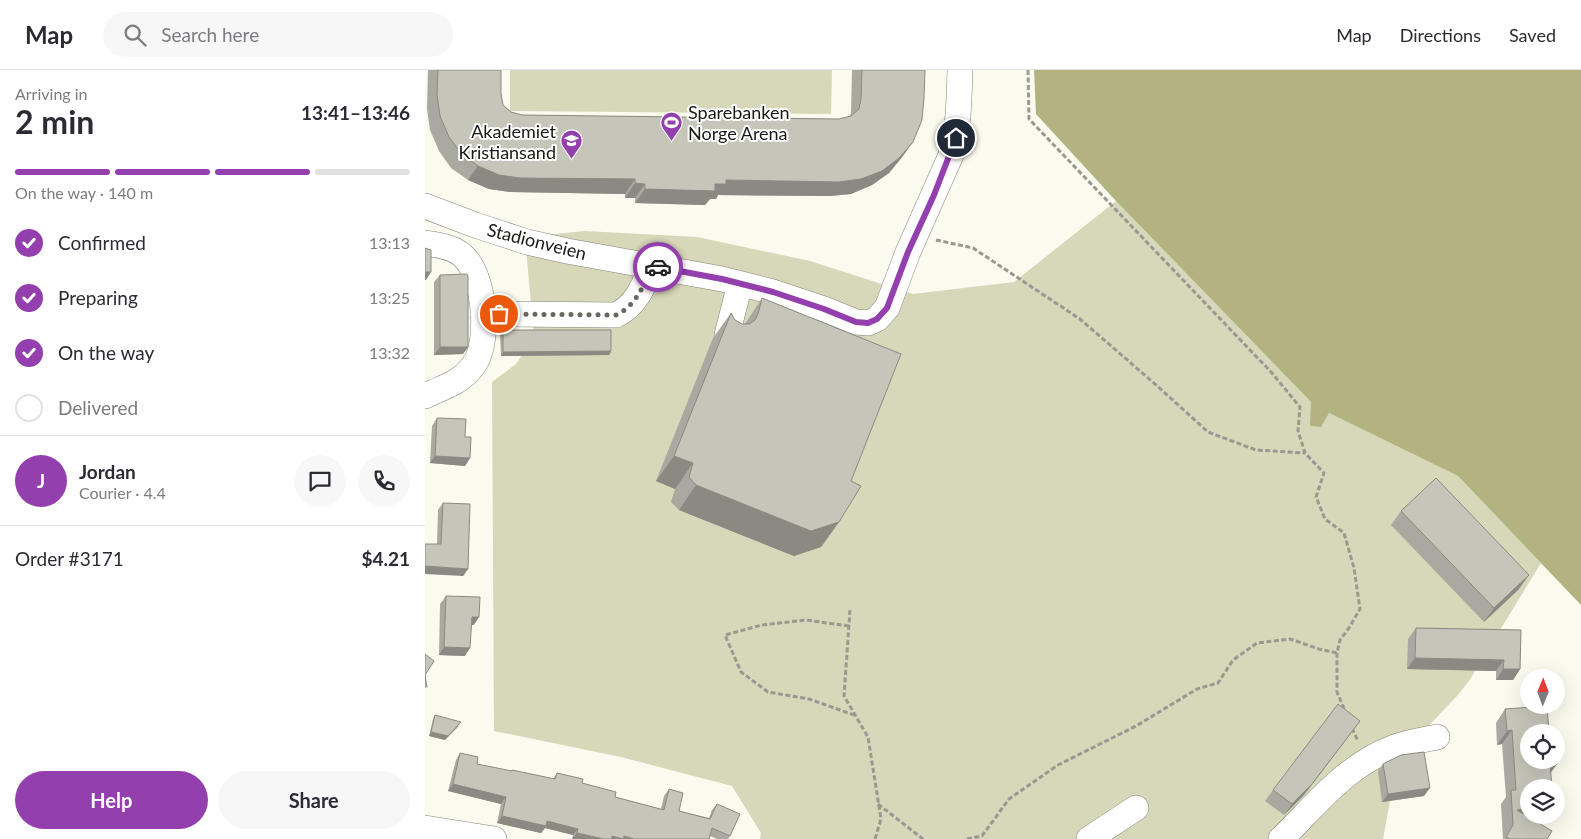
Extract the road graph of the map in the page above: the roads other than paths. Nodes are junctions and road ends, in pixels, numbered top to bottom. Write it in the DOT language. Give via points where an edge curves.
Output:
graph roads {
  1 [pos="960,70"];
  2 [pos="425,206"];
  3 [pos="425,243"];
  4 [pos="652,266"];
  5 [pos="740,284"];
  6 [pos="483,315"];
  7 [pos="727,335"];
  8 [pos="425,396"];
  9 [pos="1437,738"];
  10 [pos="1136,808"];
  11 [pos="425,828"];
  12 [pos="494,839"];
  13 [pos="1089,839"];
  14 [pos="1281,839"];
  1 -- 5 [label="street, Stadionveien" via="956,138 887,308 877,319 868,323 856,322"];
  2 -- 4 [label="street, Stadionveien" via="527,242"];
  3 -- 6 [label="street" via="465,257 477,278"];
  4 -- 5 [label="street, Stadionveien"];
  4 -- 6 [label="street" via="638,296 616,315"];
  5 -- 7 [label="street"];
  6 -- 8 [label="street" via="481,346 475,364 461,379"];
  9 -- 14 [label="street" via="1396,746 1353,768"];
  10 -- 13 [label="street"];
  11 -- 12 [label="street"];
}
